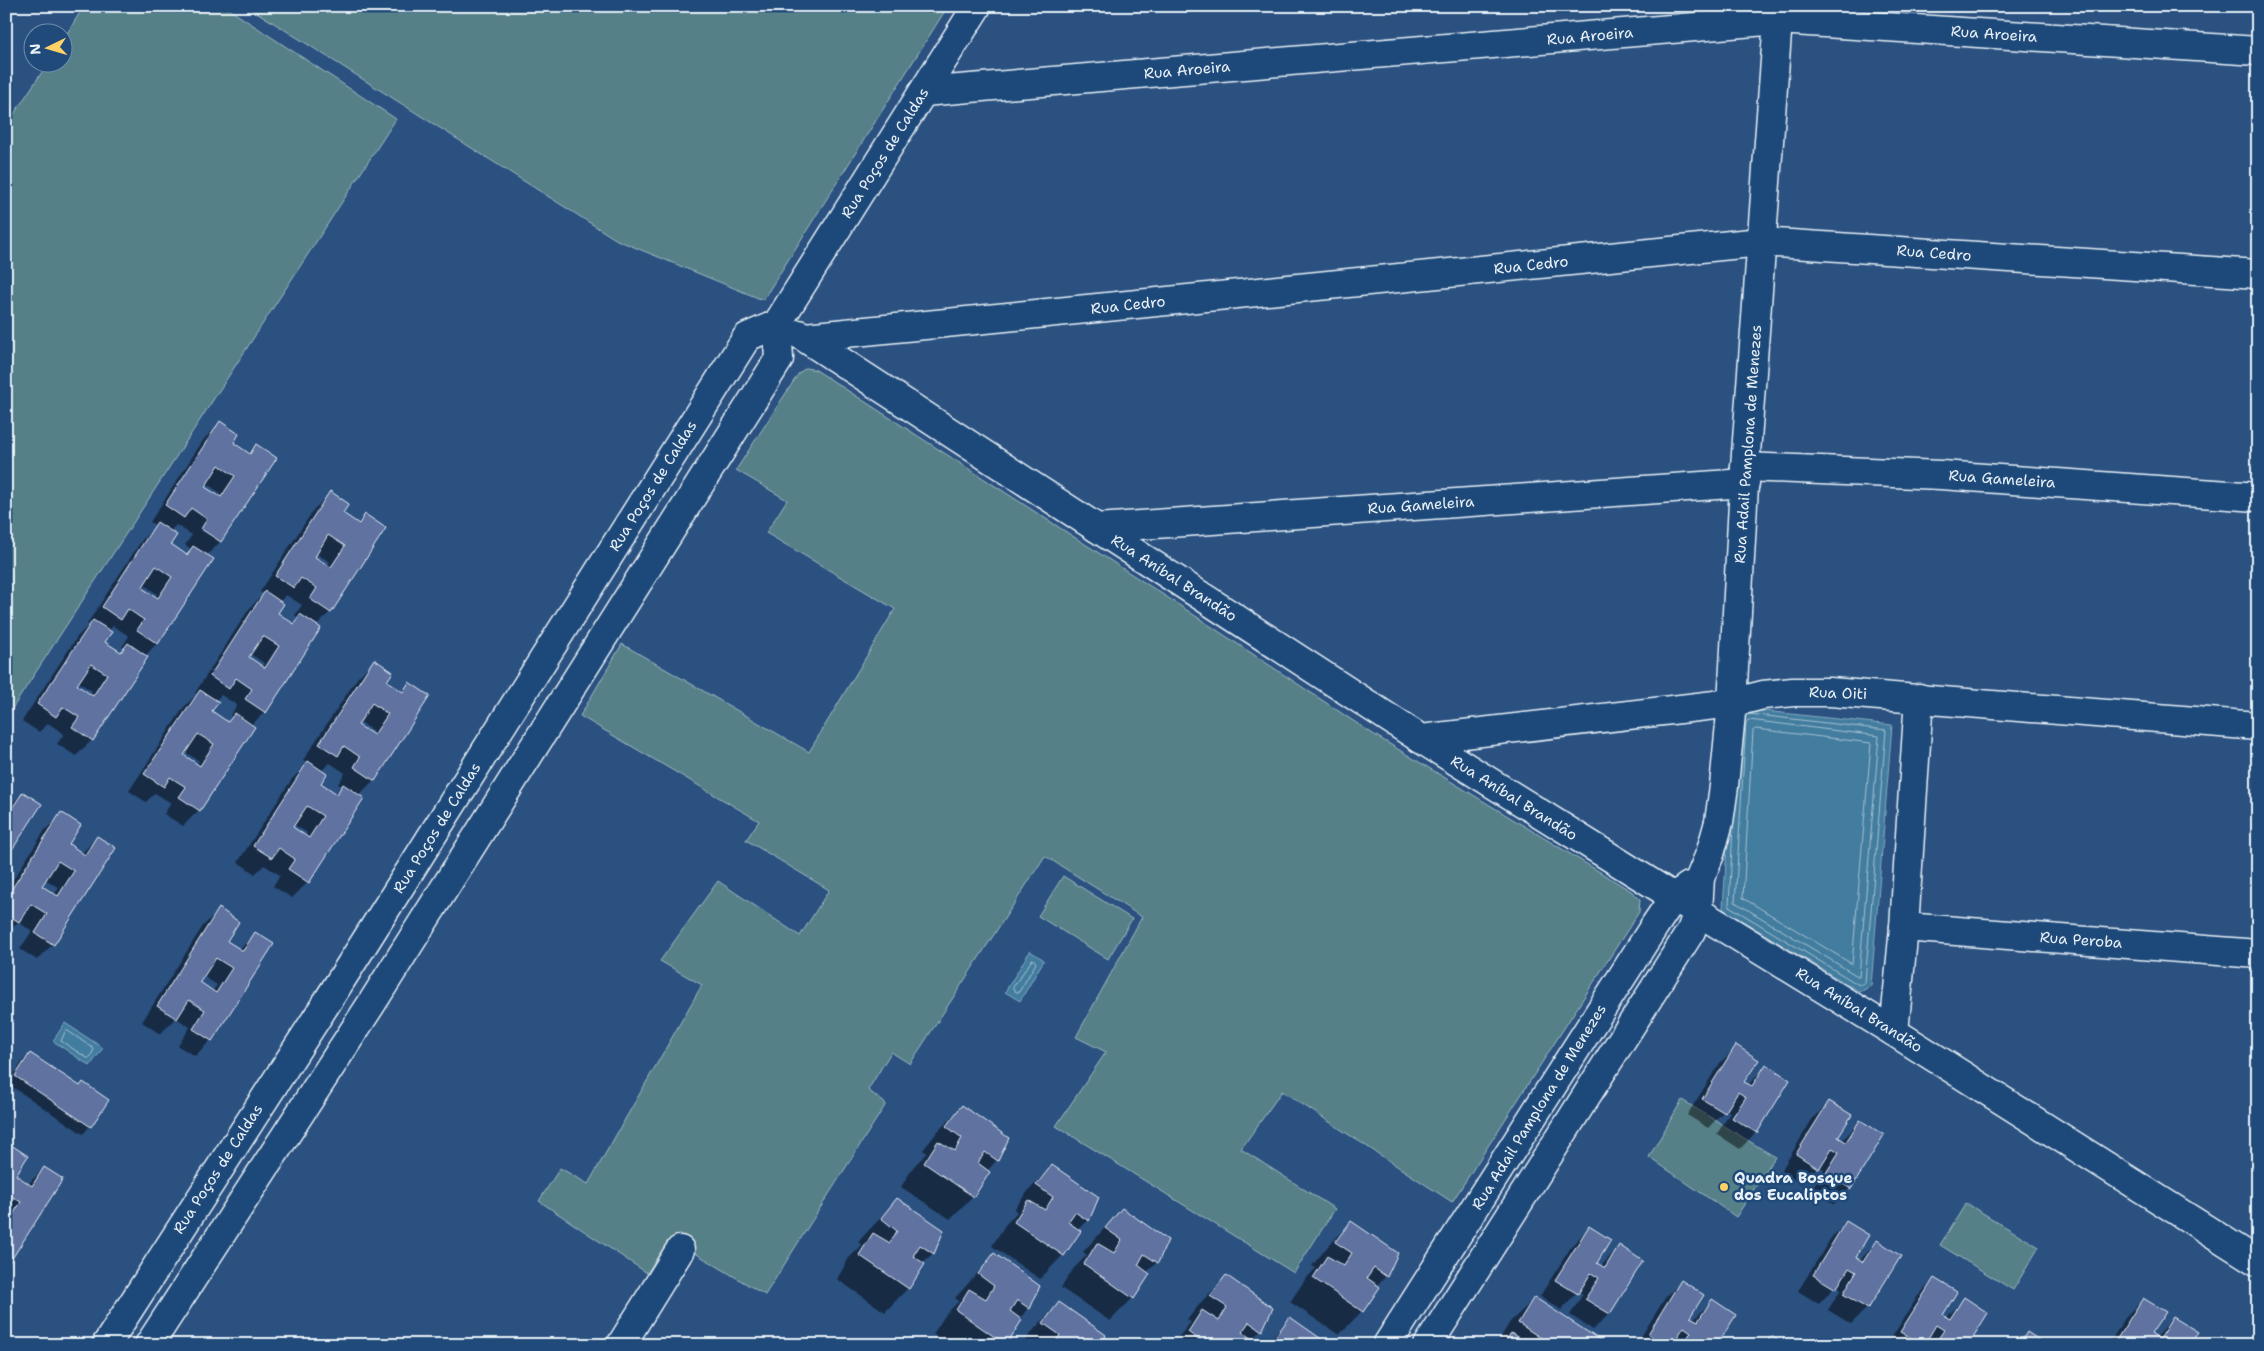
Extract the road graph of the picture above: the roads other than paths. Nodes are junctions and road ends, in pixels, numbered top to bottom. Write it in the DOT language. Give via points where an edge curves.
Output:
graph roads {
  1 [pos="977,6"];
  2 [pos="1778,13"];
  3 [pos="2258,51"];
  4 [pos="923,92"];
  5 [pos="1761,242"];
  6 [pos="2258,274"];
  7 [pos="777,324"];
  8 [pos="806,338"];
  9 [pos="1745,475"];
  10 [pos="2258,497"];
  11 [pos="1097,528"];
  12 [pos="1919,698"];
  13 [pos="1732,703"];
  14 [pos="2258,726"];
  15 [pos="1421,740"];
  16 [pos="1700,878"];
  17 [pos="1674,897"];
  18 [pos="1698,911"];
  19 [pos="1904,927"];
  20 [pos="2258,954"];
  21 [pos="1894,1032"];
  22 [pos="1530,1120"];
  23 [pos="1533,1180"];
  24 [pos="1482,1198"];
  25 [pos="680,1250"];
  26 [pos="1484,1256"];
  27 [pos="2258,1262"];
  28 [pos="106,1345"];
  29 [pos="149,1345"];
  30 [pos="621,1345"];
  31 [pos="1387,1345"];
  32 [pos="1428,1345"];
  1 -- 4 [label="street, Rua Poços de Caldas"];
  2 -- 3 [label="street, Rua Aroeira"];
  2 -- 4 [label="street, Rua Aroeira"];
  2 -- 5 [label="street, Rua Adail Pamplona de Menezes"];
  4 -- 7 [label="street, Rua Poços de Caldas"];
  5 -- 6 [label="street, Rua Cedro"];
  5 -- 8 [label="street, Rua Cedro"];
  5 -- 9 [label="street, Rua Adail Pamplona de Menezes"];
  7 -- 8 [label="street, Rua Aníbal Brandão"];
  7 -- 28 [label="street, Rua Poços de Caldas" via="747,337"];
  7 -- 29 [label="street" via="779,360 370,1006"];
  8 -- 11 [label="street, Rua Aníbal Brandão"];
  9 -- 10 [label="street, Rua Gameleira" via="1941,475"];
  9 -- 11 [label="street, Rua Gameleira"];
  9 -- 13 [label="street, Rua Adail Pamplona de Menezes"];
  11 -- 15 [label="street, Rua Aníbal Brandão"];
  12 -- 13 [label="street, Rua Oiti" via="1793,692"];
  12 -- 14 [label="street, Rua Oiti"];
  12 -- 19 [label="street"];
  13 -- 15 [label="street, Rua Oiti"];
  13 -- 16 [label="street, Rua Adail Pamplona de Menezes" via="1719,822"];
  15 -- 17 [label="street, Rua Aníbal Brandão"];
  16 -- 17 [label="street, Rua Adail Pamplona de Menezes"];
  16 -- 18 [label="street, Rua Adail Pamplona de Menezes"];
  17 -- 18 [label="street, Rua Aníbal Brandão"];
  17 -- 22 [label="street, Rua Adail Pamplona de Menezes"];
  18 -- 21 [label="street, Rua Aníbal Brandão"];
  18 -- 23 [label="street, Rua Adail Pamplona de Menezes" via="1691,931"];
  19 -- 20 [label="street, Rua Peroba"];
  19 -- 21 [label="street"];
  21 -- 27 [label="street, Rua Aníbal Brandão"];
  22 -- 23 [label="street" via="1530,1132 1516,1163 1519,1171"];
  22 -- 24 [label="street, Rua Adail Pamplona de Menezes"];
  23 -- 26 [label="street, Rua Adail Pamplona de Menezes"];
  24 -- 26 [label="street" via="1496,1210 1498,1218 1483,1241"];
  24 -- 31 [label="street, Rua Adail Pamplona de Menezes"];
  25 -- 30 [label="street"];
  26 -- 32 [label="street, Rua Adail Pamplona de Menezes"];
}
